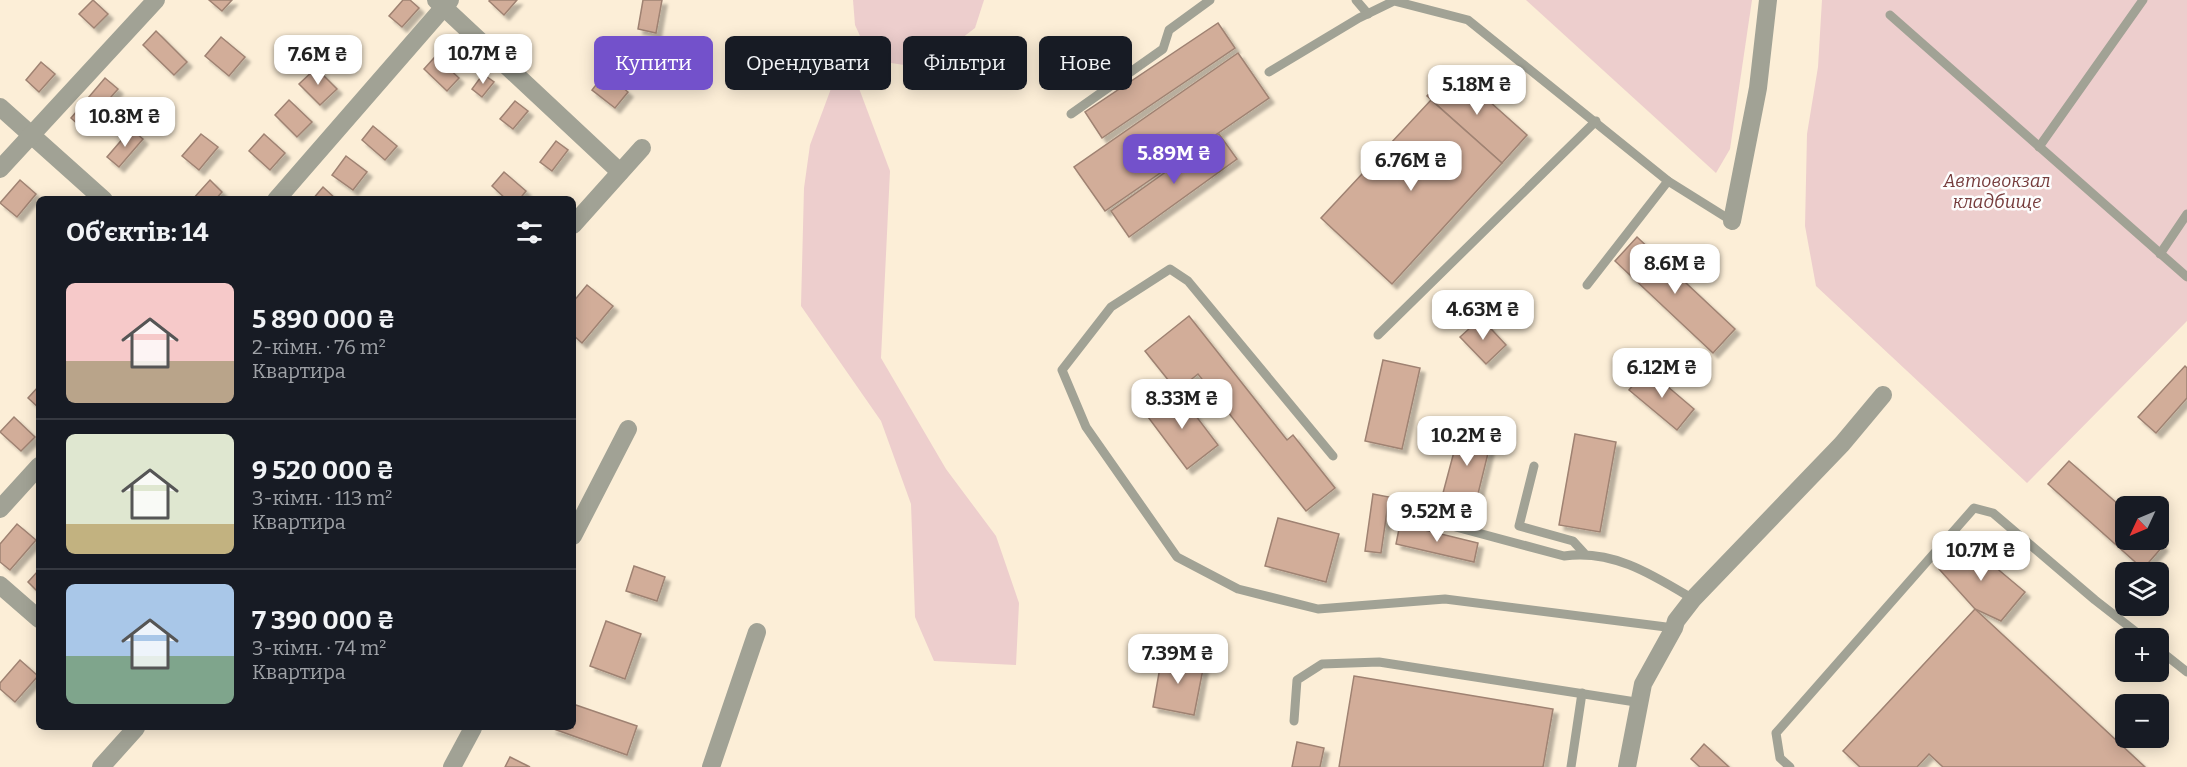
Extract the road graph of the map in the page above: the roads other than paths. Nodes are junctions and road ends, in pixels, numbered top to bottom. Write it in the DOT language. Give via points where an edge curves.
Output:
graph roads {
  1 [pos="156,0"];
  2 [pos="1210,0"];
  3 [pos="1356,0"];
  4 [pos="1768,0"];
  5 [pos="2143,0"];
  6 [pos="444,2"];
  7 [pos="1368,14"];
  8 [pos="1890,15"];
  9 [pos="1269,72"];
  10 [pos="0,107"];
  11 [pos="1071,114"];
  12 [pos="1596,121"];
  13 [pos="31,134"];
  14 [pos="2039,147"];
  15 [pos="642,148"];
  16 [pos="0,169"];
  17 [pos="620,172"];
  18 [pos="1668,181"];
  19 [pos="100,196"];
  20 [pos="279,196"];
  21 [pos="2187,214"];
  22 [pos="1732,220"];
  23 [pos="576,222"];
  24 [pos="2160,254"];
  25 [pos="2187,277"];
  26 [pos="1587,285"];
  27 [pos="1378,335"];
  28 [pos="1883,395"];
  29 [pos="628,429"];
  30 [pos="1333,456"];
  31 [pos="1534,466"];
  32 [pos="36,469"];
  33 [pos="0,509"];
  34 [pos="1441,523"];
  35 [pos="576,530"];
  36 [pos="1584,553"];
  37 [pos="0,585"];
  38 [pos="1693,599"];
  39 [pos="36,616"];
  40 [pos="1674,628"];
  41 [pos="2131,628"];
  42 [pos="757,632"];
  43 [pos="2169,658"];
  44 [pos="2187,672"];
  45 [pos="1582,693"];
  46 [pos="1641,702"];
  47 [pos="1294,721"];
  48 [pos="134,730"];
  49 [pos="472,730"];
  50 [pos="101,767"];
  51 [pos="452,767"];
  52 [pos="711,767"];
  53 [pos="1571,767"];
  54 [pos="1627,767"];
  55 [pos="1790,767"];
  1 -- 13 [label="street"];
  2 -- 11 [label="lane" via="1169,30 1163,50"];
  3 -- 7 [label="lane"];
  4 -- 22 [label="street" via="1758,88"];
  5 -- 14 [label="lane"];
  6 -- 17 [label="street"];
  6 -- 20 [label="street"];
  7 -- 9 [label="lane"];
  7 -- 12 [label="lane" via="1394,1 1468,20"];
  8 -- 14 [label="lane"];
  10 -- 13 [label="street"];
  12 -- 18 [label="lane"];
  12 -- 27 [label="lane"];
  13 -- 16 [label="street"];
  13 -- 19 [label="street"];
  14 -- 24 [label="lane"];
  15 -- 17 [label="street"];
  17 -- 23 [label="street"];
  18 -- 22 [label="lane"];
  18 -- 26 [label="lane"];
  21 -- 24 [label="lane"];
  24 -- 25 [label="lane"];
  28 -- 38 [label="street" via="1842,444"];
  29 -- 35 [label="street"];
  30 -- 40 [label="lane" via="1188,280 1170,269 1111,307 1062,370 1086,427 1177,557 1238,589 1318,609 1445,599"];
  31 -- 36 [label="lane" via="1520,526 1573,541"];
  32 -- 33 [label="street"];
  34 -- 36 [label="lane" via="1564,556"];
  36 -- 38 [label="lane" via="1639,567"];
  37 -- 39 [label="street"];
  38 -- 40 [label="street"];
  40 -- 46 [label="street" via="1643,684"];
  41 -- 55 [label="lane" via="1993,513 1974,508 1776,733 1780,758"];
  42 -- 52 [label="street"];
  43 -- 44 [label="lane"];
  45 -- 46 [label="lane"];
  45 -- 47 [label="lane" via="1379,662 1322,664 1297,680"];
  45 -- 53 [label="lane"];
  46 -- 54 [label="street"];
  48 -- 50 [label="street"];
  49 -- 51 [label="street"];
}
